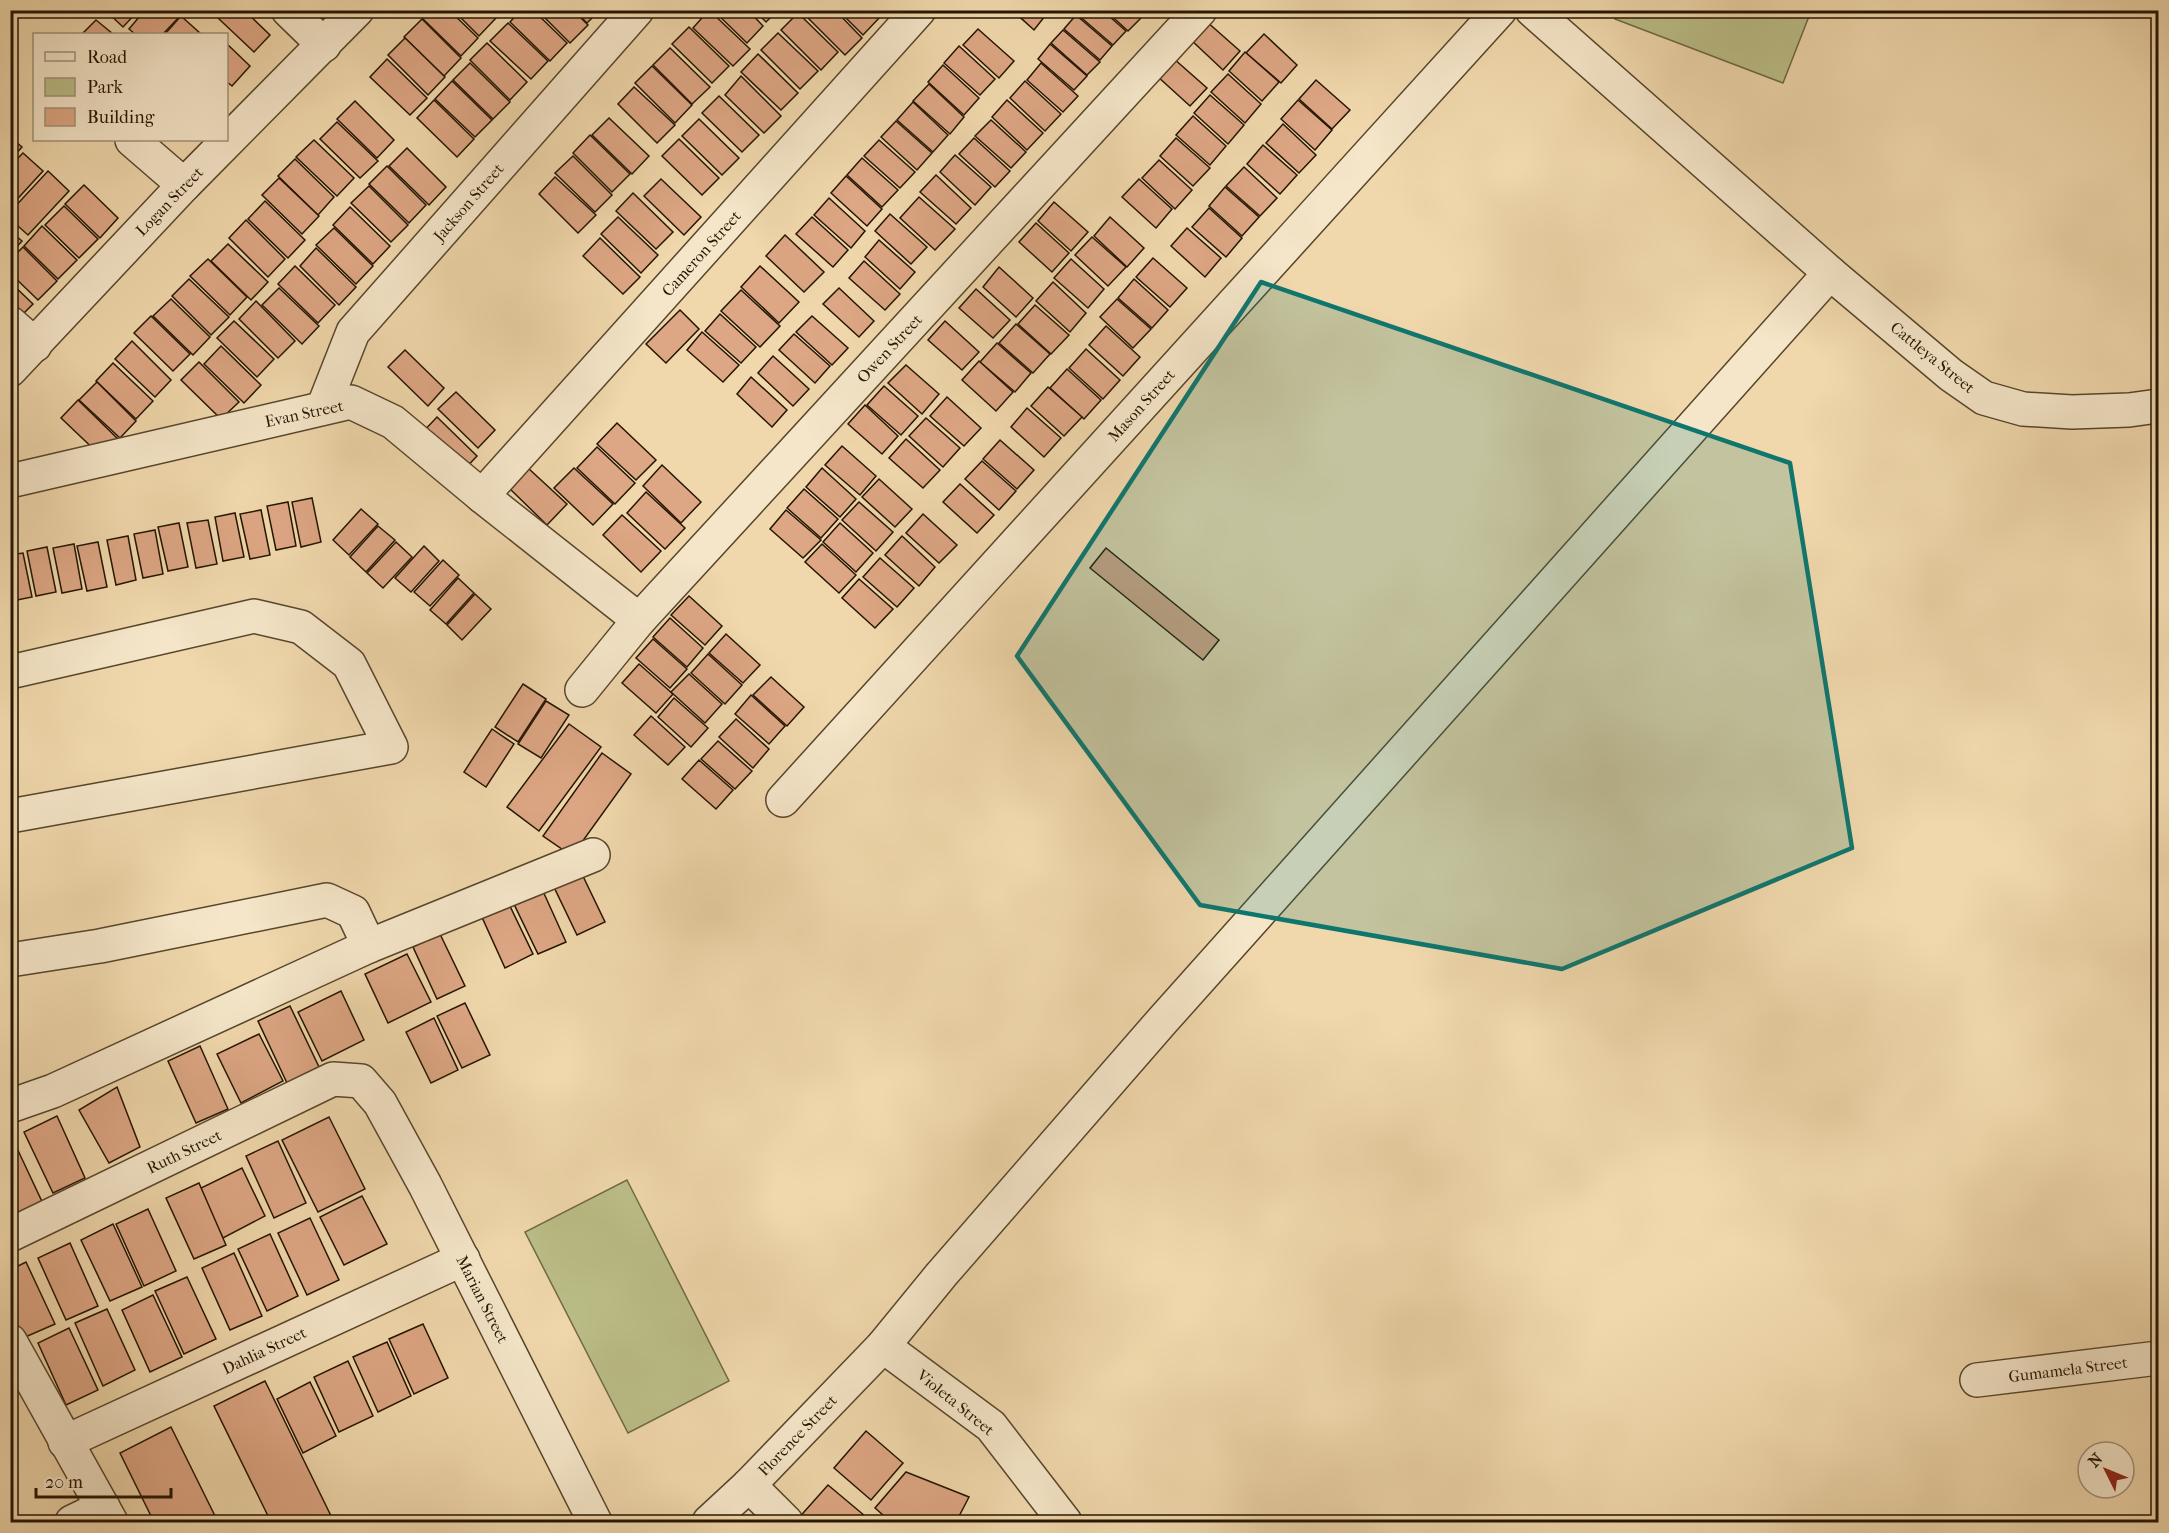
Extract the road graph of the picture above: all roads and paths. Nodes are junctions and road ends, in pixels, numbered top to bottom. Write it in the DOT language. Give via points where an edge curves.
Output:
graph roads {
  1 [pos="288,10"];
  2 [pos="357,10"];
  3 [pos="637,10"];
  4 [pos="919,10"];
  5 [pos="1200,10"];
  6 [pos="1500,10"];
  7 [pos="1532,10"];
  8 [pos="324,45"];
  9 [pos="133,141"];
  10 [pos="184,185"];
  11 [pos="1830,273"];
  12 [pos="10,323"];
  13 [pos="35,345"];
  14 [pos="10,370"];
  15 [pos="2158,406"];
  16 [pos="323,408"];
  17 [pos="10,481"];
  18 [pos="482,496"];
  19 [pos="639,620"];
  20 [pos="10,672"];
  21 [pos="582,690"];
  22 [pos="783,800"];
  23 [pos="10,816"];
  24 [pos="593,855"];
  25 [pos="369,946"];
  26 [pos="10,960"];
  27 [pos="361,1081"];
  28 [pos="10,1106"];
  29 [pos="10,1234"];
  30 [pos="463,1259"];
  31 [pos="10,1341"];
  32 [pos="883,1346"];
  33 [pos="2158,1358"];
  34 [pos="1977,1380"];
  35 [pos="65,1442"];
  36 [pos="749,1485"];
  37 [pos="107,1515"];
  38 [pos="72,1522"];
  39 [pos="595,1522"];
  40 [pos="709,1522"];
  41 [pos="786,1522"];
  42 [pos="1065,1522"];
  1 -- 8 [label="street"];
  2 -- 8 [label="street, Logan Street"];
  3 -- 16 [label="street, Jackson Street" via="353,332"];
  4 -- 18 [label="street, Cameron Street"];
  5 -- 19 [label="street, Owen Street"];
  6 -- 22 [label="street, Mason Street"];
  7 -- 11 [label="street, Cattleya Street"];
  8 -- 10 [label="street, Logan Street"];
  9 -- 10 [label="street"];
  10 -- 13 [label="street, Logan Street"];
  11 -- 15 [label="street, Cattleya Street" via="1984,398 2023,409 2062,411"];
  11 -- 32 [label="street, Florence Street" via="1163,1020"];
  12 -- 13 [label="street"];
  13 -- 14 [label="street, Logan Street"];
  16 -- 17 [label="street, Evan Street"];
  16 -- 18 [label="street, Evan Street" via="351,402 393,422"];
  18 -- 19 [label="street, Evan Street"];
  19 -- 21 [label="street, Owen Street"];
  20 -- 23 [label="street" via="254,616 301,627 349,664 391,747"];
  24 -- 25 [label="street"];
  25 -- 26 [label="street" via="353,912 327,900"];
  25 -- 28 [label="street" via="53,1091"];
  27 -- 29 [label="street, Ruth Street" via="333,1079"];
  27 -- 30 [label="street, Marian Street" via="380,1103"];
  30 -- 35 [label="street, Dahlia Street"];
  30 -- 39 [label="street, Marian Street"];
  31 -- 35 [label="street"];
  32 -- 36 [label="street, Florence Street"];
  32 -- 42 [label="street, Violeta Street" via="991,1426"];
  33 -- 34 [label="street, Gumamela Street"];
  35 -- 37 [label="street"];
  36 -- 40 [label="street, Florence Street"];
  36 -- 41 [label="street"];
  37 -- 38 [label="street"];
}
